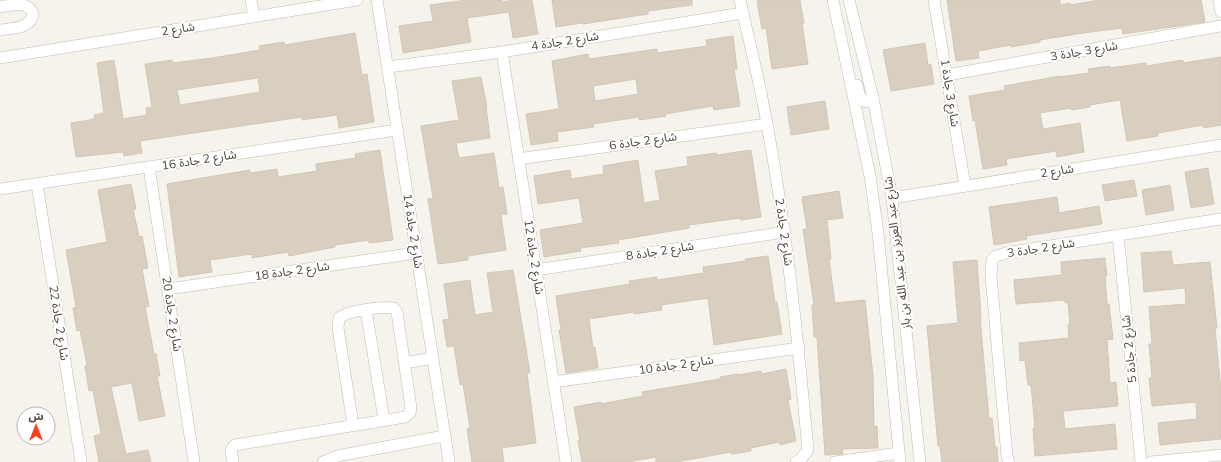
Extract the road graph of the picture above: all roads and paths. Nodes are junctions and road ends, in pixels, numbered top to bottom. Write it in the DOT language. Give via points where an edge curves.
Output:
graph roads {
  1 [pos="251,0"];
  2 [pos="357,0"];
  3 [pos="377,0"];
  4 [pos="740,0"];
  5 [pos="834,0"];
  6 [pos="849,0"];
  7 [pos="934,0"];
  8 [pos="1219,0"];
  9 [pos="34,5"];
  10 [pos="0,6"];
  11 [pos="1221,12"];
  12 [pos="743,13"];
  13 [pos="254,17"];
  14 [pos="1221,26"];
  15 [pos="0,30"];
  16 [pos="844,49"];
  17 [pos="502,52"];
  18 [pos="0,58"];
  19 [pos="388,67"];
  20 [pos="947,75"];
  21 [pos="873,98"];
  22 [pos="859,123"];
  23 [pos="767,124"];
  24 [pos="397,130"];
  25 [pos="1221,145"];
  26 [pos="883,153"];
  27 [pos="518,159"];
  28 [pos="150,167"];
  29 [pos="37,184"];
  30 [pos="965,186"];
  31 [pos="0,189"];
  32 [pos="892,198"];
  33 [pos="1221,219"];
  34 [pos="785,232"];
  35 [pos="1118,235"];
  36 [pos="416,253"];
  37 [pos="536,270"];
  38 [pos="168,289"];
  39 [pos="366,310"];
  40 [pos="799,348"];
  41 [pos="432,358"];
  42 [pos="404,363"];
  43 [pos="554,382"];
  44 [pos="384,420"];
  45 [pos="353,425"];
  46 [pos="444,436"];
  47 [pos="1221,455"];
  48 [pos="899,457"];
  49 [pos="802,461"];
  50 [pos="81,462"];
  51 [pos="194,462"];
  52 [pos="233,462"];
  53 [pos="323,462"];
  54 [pos="448,462"];
  55 [pos="566,462"];
  56 [pos="836,462"];
  57 [pos="920,462"];
  58 [pos="1009,462"];
  59 [pos="1141,462"];
  60 [pos="1151,462"];
  1 -- 13 [label="street"];
  2 -- 13 [label="street, شارع 2"];
  3 -- 19 [label="street, شارع 2 جادة 14"];
  4 -- 12 [label="street, شارع 2 جادة 2"];
  5 -- 16 [label="street, شارع عبد العزيز بن عبد الله بن باز"];
  6 -- 21 [label="street, شارع عبد العزيز بن عبد الله بن باز"];
  7 -- 20 [label="street, شارع 3 جادة 1"];
  8 -- 11 [label="street"];
  9 -- 10 [label="street" via="23,3"];
  9 -- 15 [label="street" via="32,18 28,24"];
  12 -- 17 [label="street, شارع 2 جادة 4"];
  12 -- 23 [label="street, شارع 2 جادة 2"];
  13 -- 18 [label="street, شارع 2"];
  14 -- 20 [label="street, شارع 3 جادة 3"];
  16 -- 21 [label="street" via="855,72 862,100 866,102"];
  16 -- 22 [label="street, شارع عبد العزيز بن عبد الله بن باز"];
  17 -- 19 [label="street, شارع 2 جادة 4"];
  17 -- 27 [label="street, شارع 2 جادة 12"];
  19 -- 24 [label="street, شارع 2 جادة 14"];
  20 -- 30 [label="street, شارع 3 جادة 1"];
  21 -- 26 [label="street, شارع عبد العزيز بن عبد الله بن باز"];
  22 -- 26 [label="street" via="870,120"];
  22 -- 48 [label="street, شارع عبد العزيز بن عبد الله بن باز" via="878,233"];
  23 -- 27 [label="street, شارع 2 جادة 6"];
  23 -- 34 [label="street, شارع 2 جادة 2"];
  24 -- 28 [label="street, شارع 2 جادة 16"];
  24 -- 36 [label="street, شارع 2 جادة 14"];
  25 -- 30 [label="street, شارع 2"];
  26 -- 32 [label="street, شارع عبد العزيز بن عبد الله بن باز"];
  27 -- 37 [label="street, شارع 2 جادة 12"];
  28 -- 29 [label="street, شارع 2 جادة 16"];
  28 -- 38 [label="street, شارع 2 جادة 20"];
  29 -- 31 [label="street, شارع 2 جادة 16"];
  29 -- 50 [label="street, شارع 2 جادة 22"];
  30 -- 32 [label="street, شارع 2"];
  32 -- 57 [label="street, شارع عبد العزيز بن عبد الله بن باز"];
  33 -- 35 [label="street, شارع 2 جادة 3"];
  34 -- 37 [label="street, شارع 2 جادة 8"];
  34 -- 40 [label="street, شارع 2 جادة 2"];
  35 -- 58 [label="street, شارع 2 جادة 3" via="1006,253 992,260 1006,456"];
  35 -- 59 [label="street, شارع 2 جادة 5"];
  36 -- 38 [label="street, شارع 2 جادة 18"];
  36 -- 41 [label="street, شارع 2 جادة 14"];
  37 -- 43 [label="street, شارع 2 جادة 12"];
  38 -- 51 [label="street, شارع 2 جادة 20"];
  39 -- 42 [label="street" via="389,307 397,312"];
  39 -- 44 [label="street"];
  39 -- 45 [label="street" via="346,314 339,318 338,322"];
  40 -- 43 [label="street, شارع 2 جادة 10"];
  40 -- 49 [label="street, شارع 2 جادة 2" via="808,450"];
  41 -- 42 [label="street"];
  41 -- 46 [label="street, شارع 2 جادة 14"];
  42 -- 44 [label="street" via="411,411 405,417"];
  43 -- 55 [label="street, شارع 2 جادة 12"];
  44 -- 45 [label="street"];
  45 -- 52 [label="street" via="235,445 231,450"];
  46 -- 53 [label="street" via="337,456"];
  46 -- 54 [label="street, شارع 2 جادة 14"];
  47 -- 60 [label="street"];
  48 -- 56 [label="street"];
}
